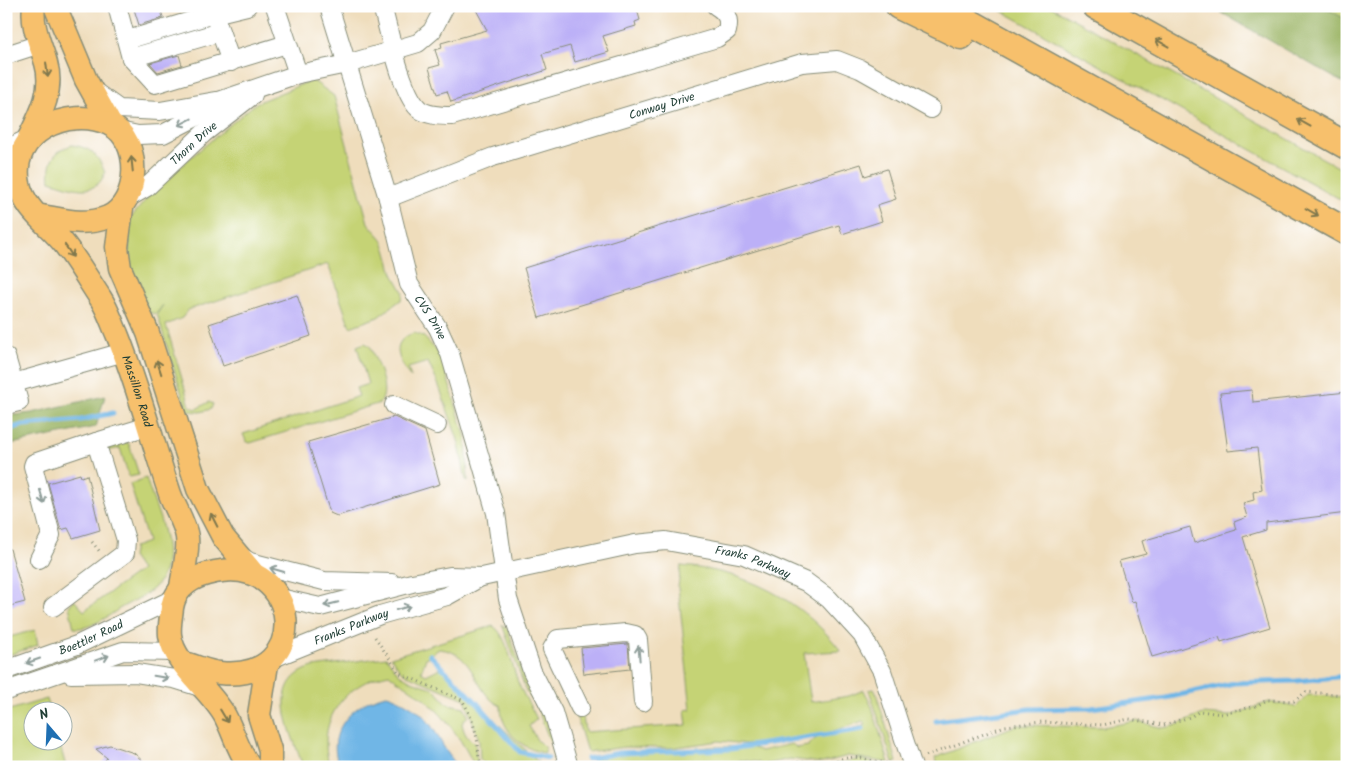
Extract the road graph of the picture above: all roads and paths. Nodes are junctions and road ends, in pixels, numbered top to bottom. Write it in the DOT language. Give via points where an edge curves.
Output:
graph roads {
  1 [pos="34,6"];
  2 [pos="55,6"];
  3 [pos="117,6"];
  4 [pos="248,6"];
  5 [pos="275,6"];
  6 [pos="329,6"];
  7 [pos="382,6"];
  8 [pos="445,6"];
  9 [pos="716,6"];
  10 [pos="899,6"];
  11 [pos="940,6"];
  12 [pos="1096,6"];
  13 [pos="217,23"];
  14 [pos="40,44"];
  15 [pos="286,44"];
  16 [pos="129,49"];
  17 [pos="395,50"];
  18 [pos="6,55"];
  19 [pos="231,62"];
  20 [pos="347,64"];
  21 [pos="298,74"];
  22 [pos="261,88"];
  23 [pos="91,89"];
  24 [pos="219,101"];
  25 [pos="931,109"];
  26 [pos="115,128"];
  27 [pos="29,138"];
  28 [pos="1347,146"];
  29 [pos="6,150"];
  30 [pos="1278,192"];
  31 [pos="388,198"];
  32 [pos="22,203"];
  33 [pos="125,203"];
  34 [pos="1347,232"];
  35 [pos="124,352"];
  36 [pos="6,358"];
  37 [pos="14,383"];
  38 [pos="394,405"];
  39 [pos="6,406"];
  40 [pos="437,425"];
  41 [pos="148,426"];
  42 [pos="96,442"];
  43 [pos="237,554"];
  44 [pos="38,559"];
  45 [pos="253,573"];
  46 [pos="503,573"];
  47 [pos="482,576"];
  48 [pos="412,583"];
  49 [pos="177,593"];
  50 [pos="280,598"];
  51 [pos="53,606"];
  52 [pos="375,637"];
  53 [pos="181,658"];
  54 [pos="272,660"];
  55 [pos="6,670"];
  56 [pos="60,674"];
  57 [pos="203,688"];
  58 [pos="6,692"];
  59 [pos="1347,695"];
  60 [pos="643,702"];
  61 [pos="580,708"];
  62 [pos="912,764"];
  63 [pos="250,767"];
  64 [pos="270,767"];
  65 [pos="484,767"];
  66 [pos="569,767"];
  67 [pos="667,767"];
  68 [pos="724,767"];
  69 [pos="768,767"];
  1 -- 14 [label="main road" via="32,16"];
  2 -- 23 [label="main road"];
  3 -- 16 [label="street"];
  4 -- 13 [label="street"];
  5 -- 15 [label="street"];
  6 -- 20 [label="street, CVS Drive"];
  7 -- 17 [label="street"];
  8 -- 17 [label="street, Thorn Drive" via="432,31 418,43"];
  9 -- 17 [label="street" via="724,11 729,22 727,31 717,38 452,116 438,116 419,109 407,92"];
  10 -- 30 [label="highway"];
  11 -- 30 [label="highway"];
  28 -- 12 [label="highway, one-way"];
  13 -- 16 [label="street"];
  13 -- 19 [label="street"];
  14 -- 18 [label="street"];
  14 -- 27 [label="main road, one-way" via="47,66 48,88 44,106"];
  15 -- 19 [label="street"];
  15 -- 21 [label="street"];
  16 -- 19 [label="street" via="155,84"];
  17 -- 20 [label="street, Thorn Drive"];
  20 -- 21 [label="street, Thorn Drive"];
  20 -- 31 [label="street, CVS Drive"];
  21 -- 22 [label="street, Thorn Drive"];
  22 -- 24 [label="street, Thorn Drive"];
  22 -- 33 [label="street, Thorn Drive"];
  23 -- 24 [label="street, Thorn Drive" via="119,109 160,111"];
  23 -- 26 [label="main road"];
  24 -- 26 [label="street, Thorn Drive, one-way" via="163,134 138,135"];
  25 -- 31 [label="street, Conway Drive" via="860,69 837,60 802,63 493,157"];
  26 -- 27 [label="main road" via="89,119 66,119"];
  33 -- 26 [label="main road, one-way" via="133,165 126,142"];
  27 -- 29 [label="street"];
  27 -- 32 [label="main road" via="18,169"];
  30 -- 34 [label="highway, one-way"];
  31 -- 46 [label="street, CVS Drive" via="409,284 438,328 450,354 496,512"];
  32 -- 33 [label="main road" via="85,224 110,216"];
  32 -- 35 [label="main road, Massillon Road, one-way" via="64,244 103,302"];
  43 -- 33 [label="main road, one-way" via="223,537 198,489 148,333 120,268 117,247"];
  35 -- 37 [label="street"];
  35 -- 41 [label="main road, Massillon Road"];
  36 -- 37 [label="street"];
  37 -- 39 [label="street" via="19,402"];
  38 -- 40 [label="street"];
  41 -- 42 [label="street"];
  41 -- 49 [label="main road, Massillon Road" via="186,536 187,549"];
  42 -- 44 [label="street, one-way" via="36,461 33,466 51,535"];
  42 -- 51 [label="street" via="126,540 125,553"];
  43 -- 45 [label="main road"];
  48 -- 43 [label="street, one-way" via="324,581 250,562"];
  45 -- 49 [label="main road" via="230,569 212,572"];
  45 -- 50 [label="main road"];
  46 -- 47 [label="street, Franks Parkway"];
  46 -- 62 [label="street, Franks Parkway" via="635,544 666,541 744,555 782,570 829,599 862,634 882,671"];
  46 -- 66 [label="street, CVS Drive" via="508,599 532,671 553,712"];
  47 -- 48 [label="street, Franks Parkway" via="450,576"];
  54 -- 47 [label="street, Franks Parkway, one-way" via="380,615 448,596"];
  48 -- 50 [label="street, Franks Parkway, one-way" via="320,606"];
  49 -- 53 [label="main road" via="170,637"];
  49 -- 55 [label="street, Boettler Road, one-way" via="77,644"];
  50 -- 54 [label="main road" via="285,630 282,644"];
  52 -- 65 [label="path" via="399,673 462,700 478,745 477,756"];
  53 -- 54 [label="main road" via="220,673 254,671"];
  56 -- 53 [label="street, Boettler Road, one-way" via="123,651"];
  53 -- 57 [label="main road"];
  54 -- 64 [label="main road" via="259,716 270,750"];
  56 -- 57 [label="street, one-way" via="136,673"];
  56 -- 58 [label="street, Boettler Road"];
  57 -- 63 [label="main road, one-way" via="225,714"];
  59 -- 62 [label="path" via="1306,692 1294,701 1267,700 1222,714 1200,712 1164,725 1129,719 1103,725 1019,724"];
  60 -- 61 [label="street, one-way" via="635,635 626,632 558,639 552,649"];
  62 -- 69 [label="path" via="892,766 854,757 827,765 801,762"];
  67 -- 68 [label="path" via="693,764"];
}
